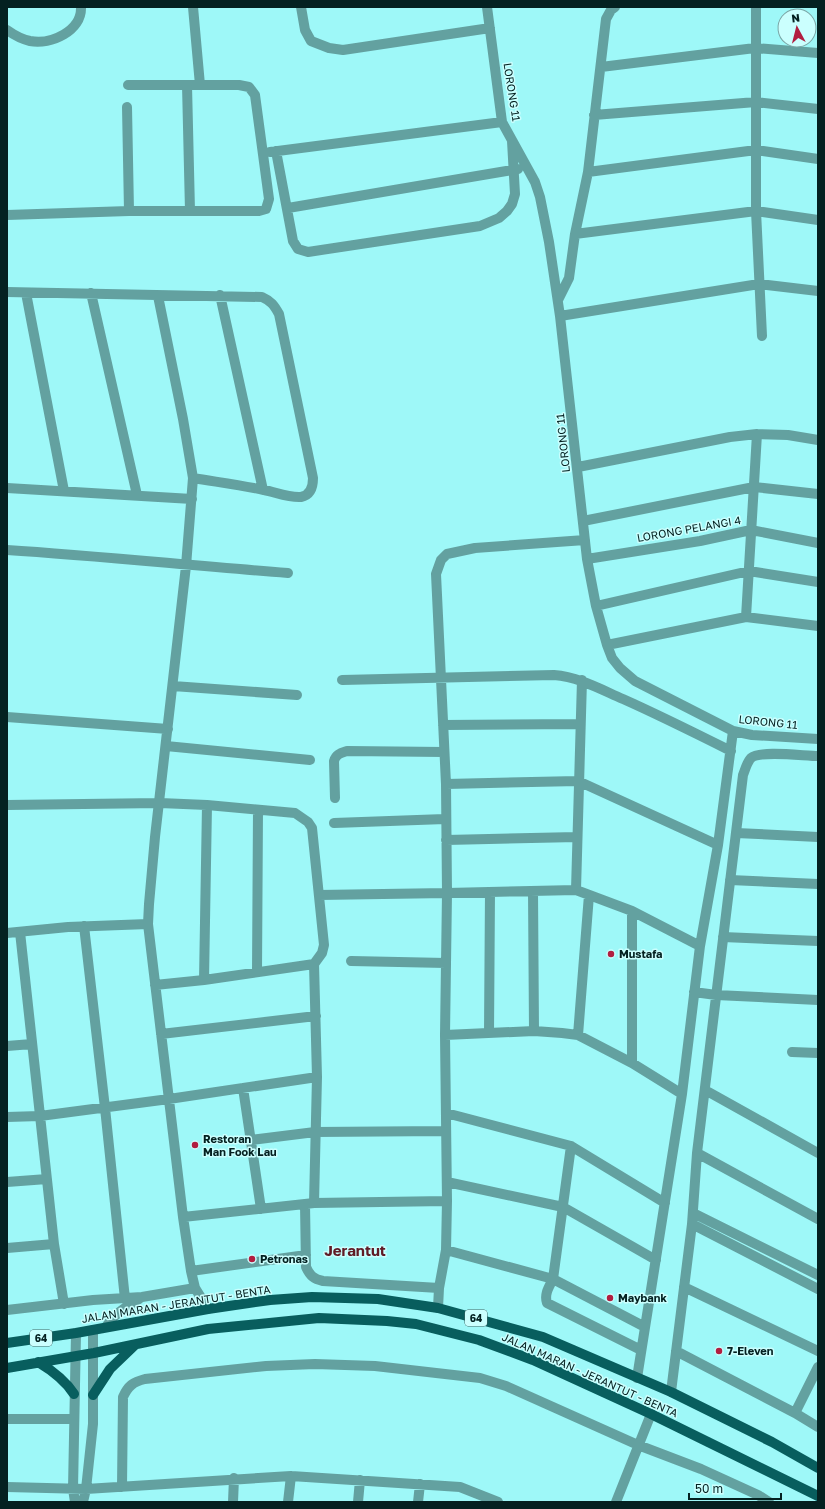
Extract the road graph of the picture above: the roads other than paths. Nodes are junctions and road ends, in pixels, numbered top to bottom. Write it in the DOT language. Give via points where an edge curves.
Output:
graph roads {
  1 [pos="81,7"];
  2 [pos="193,7"];
  3 [pos="301,7"];
  4 [pos="487,7"];
  5 [pos="615,7"];
  6 [pos="756,7"];
  7 [pos="490,28"];
  8 [pos="7,30"];
  9 [pos="756,48"];
  10 [pos="818,53"];
  11 [pos="601,68"];
  12 [pos="187,85"];
  13 [pos="200,85"];
  14 [pos="128,86"];
  15 [pos="756,102"];
  16 [pos="127,107"];
  17 [pos="818,109"];
  18 [pos="594,115"];
  19 [pos="502,122"];
  20 [pos="511,138"];
  21 [pos="756,150"];
  22 [pos="276,151"];
  23 [pos="262,153"];
  24 [pos="818,159"];
  25 [pos="527,167"];
  26 [pos="513,170"];
  27 [pos="588,172"];
  28 [pos="288,208"];
  29 [pos="129,211"];
  30 [pos="190,211"];
  31 [pos="756,211"];
  32 [pos="7,215"];
  33 [pos="818,220"];
  34 [pos="575,234"];
  35 [pos="758,284"];
  36 [pos="818,291"];
  37 [pos="7,292"];
  38 [pos="26,292"];
  39 [pos="91,293"];
  40 [pos="220,295"];
  41 [pos="158,296"];
  42 [pos="558,300"];
  43 [pos="560,316"];
  44 [pos="762,336"];
  45 [pos="756,434"];
  46 [pos="818,440"];
  47 [pos="578,467"];
  48 [pos="193,478"];
  49 [pos="7,486"];
  50 [pos="754,487"];
  51 [pos="263,490"];
  52 [pos="64,491"];
  53 [pos="818,494"];
  54 [pos="136,495"];
  55 [pos="192,499"];
  56 [pos="584,521"];
  57 [pos="751,530"];
  58 [pos="585,540"];
  59 [pos="818,543"];
  60 [pos="7,550"];
  61 [pos="587,559"];
  62 [pos="186,566"];
  63 [pos="749,571"];
  64 [pos="288,573"];
  65 [pos="818,582"];
  66 [pos="596,606"];
  67 [pos="746,617"];
  68 [pos="818,626"];
  69 [pos="607,645"];
  70 [pos="440,677"];
  71 [pos="342,680"];
  72 [pos="582,680"];
  73 [pos="173,686"];
  74 [pos="297,695"];
  75 [pos="7,717"];
  76 [pos="443,724"];
  77 [pos="580,724"];
  78 [pos="168,729"];
  79 [pos="733,731"];
  80 [pos="818,739"];
  81 [pos="166,746"];
  82 [pos="730,751"];
  83 [pos="444,752"];
  84 [pos="818,756"];
  85 [pos="310,760"];
  86 [pos="578,781"];
  87 [pos="446,784"];
  88 [pos="335,798"];
  89 [pos="160,803"];
  90 [pos="7,805"];
  91 [pos="207,805"];
  92 [pos="258,810"];
  93 [pos="445,819"];
  94 [pos="334,823"];
  95 [pos="736,833"];
  96 [pos="577,837"];
  97 [pos="818,837"];
  98 [pos="446,840"];
  99 [pos="718,845"];
  100 [pos="730,880"];
  101 [pos="818,884"];
  102 [pos="576,890"];
  103 [pos="533,891"];
  104 [pos="490,892"];
  105 [pos="447,893"];
  106 [pos="319,894"];
  107 [pos="589,894"];
  108 [pos="632,911"];
  109 [pos="148,924"];
  110 [pos="84,926"];
  111 [pos="20,932"];
  112 [pos="7,934"];
  113 [pos="723,937"];
  114 [pos="818,941"];
  115 [pos="700,946"];
  116 [pos="351,961"];
  117 [pos="446,963"];
  118 [pos="314,964"];
  119 [pos="257,972"];
  120 [pos="204,980"];
  121 [pos="155,985"];
  122 [pos="694,992"];
  123 [pos="716,995"];
  124 [pos="818,1000"];
  125 [pos="316,1016"];
  126 [pos="534,1032"];
  127 [pos="489,1033"];
  128 [pos="161,1034"];
  129 [pos="445,1035"];
  130 [pos="578,1036"];
  131 [pos="32,1044"];
  132 [pos="7,1046"];
  133 [pos="792,1052"];
  134 [pos="818,1053"];
  135 [pos="632,1063"];
  136 [pos="316,1077"];
  137 [pos="243,1088"];
  138 [pos="705,1090"];
  139 [pos="682,1094"];
  140 [pos="169,1099"];
  141 [pos="105,1108"];
  142 [pos="446,1113"];
  143 [pos="40,1116"];
  144 [pos="7,1117"];
  145 [pos="446,1131"];
  146 [pos="315,1132"];
  147 [pos="251,1140"];
  148 [pos="571,1146"];
  149 [pos="697,1153"];
  150 [pos="818,1153"];
  151 [pos="47,1179"];
  152 [pos="7,1182"];
  153 [pos="447,1182"];
  154 [pos="447,1201"];
  155 [pos="665,1203"];
  156 [pos="309,1204"];
  157 [pos="563,1206"];
  158 [pos="261,1209"];
  159 [pos="693,1213"];
  160 [pos="183,1217"];
  161 [pos="818,1219"];
  162 [pos="692,1224"];
  163 [pos="54,1244"];
  164 [pos="7,1248"];
  165 [pos="446,1250"];
  166 [pos="306,1255"];
  167 [pos="656,1260"];
  168 [pos="191,1271"];
  169 [pos="818,1274"];
  170 [pos="553,1279"];
  171 [pos="684,1287"];
  172 [pos="195,1288"];
  173 [pos="439,1288"];
  174 [pos="818,1289"];
  175 [pos="142,1297"];
  176 [pos="125,1299"];
  177 [pos="64,1304"];
  178 [pos="438,1308"];
  179 [pos="208,1309"];
  180 [pos="7,1310"];
  181 [pos="106,1327"];
  182 [pos="645,1327"];
  183 [pos="93,1330"];
  184 [pos="76,1333"];
  185 [pos="7,1343"];
  186 [pos="136,1344"];
  187 [pos="642,1350"];
  188 [pos="676,1351"];
  189 [pos="818,1351"];
  190 [pos="94,1353"];
  191 [pos="76,1356"];
  192 [pos="38,1362"];
  193 [pos="818,1367"];
  194 [pos="7,1368"];
  195 [pos="637,1378"];
  196 [pos="671,1392"];
  197 [pos="74,1394"];
  198 [pos="93,1395"];
  199 [pos="795,1413"];
  200 [pos="651,1414"];
  201 [pos="7,1419"];
  202 [pos="73,1419"];
  203 [pos="818,1427"];
  204 [pos="638,1445"];
  205 [pos="818,1468"];
  206 [pos="291,1476"];
  207 [pos="234,1478"];
  208 [pos="360,1480"];
  209 [pos="420,1484"];
  210 [pos="7,1487"];
  211 [pos="122,1487"];
  212 [pos="73,1489"];
  213 [pos="86,1489"];
  214 [pos="818,1496"];
  215 [pos="484,1499"];
  216 [pos="75,1502"];
  217 [pos="83,1502"];
  218 [pos="233,1502"];
  219 [pos="288,1502"];
  220 [pos="358,1502"];
  221 [pos="418,1502"];
  222 [pos="498,1502"];
  223 [pos="616,1502"];
  224 [pos="769,1502"];
  1 -- 8 [label="street" via="77,24 64,35 48,41 31,41 15,36"];
  2 -- 13 [label="street"];
  3 -- 7 [label="street" via="305,30 311,41 343,50"];
  4 -- 7 [label="street, LORONG 11"];
  5 -- 11 [label="street" via="606,18"];
  6 -- 9 [label="street"];
  7 -- 19 [label="street, LORONG 11"];
  9 -- 10 [label="street"];
  9 -- 11 [label="street"];
  9 -- 15 [label="street"];
  11 -- 18 [label="street"];
  12 -- 13 [label="street"];
  12 -- 14 [label="street"];
  12 -- 30 [label="street"];
  13 -- 23 [label="street" via="249,87 255,95"];
  15 -- 17 [label="street"];
  15 -- 18 [label="street"];
  15 -- 21 [label="street"];
  16 -- 29 [label="street"];
  18 -- 27 [label="street"];
  19 -- 20 [label="street, LORONG 11"];
  19 -- 22 [label="street"];
  20 -- 25 [label="street, LORONG 11"];
  20 -- 26 [label="street"];
  21 -- 24 [label="street"];
  21 -- 27 [label="street"];
  21 -- 31 [label="street"];
  22 -- 23 [label="street"];
  22 -- 28 [label="street"];
  23 -- 30 [label="street" via="269,199 266,209"];
  25 -- 26 [label="street"];
  25 -- 42 [label="street, LORONG 11" via="540,197"];
  26 -- 28 [label="street"];
  26 -- 28 [label="street" via="515,194 512,204 499,218 480,226 308,252 298,249 293,241"];
  27 -- 34 [label="street"];
  29 -- 30 [label="street"];
  29 -- 32 [label="street"];
  31 -- 33 [label="street"];
  31 -- 34 [label="street"];
  31 -- 35 [label="street"];
  34 -- 42 [label="street" via="569,278"];
  35 -- 36 [label="street"];
  35 -- 43 [label="street"];
  35 -- 44 [label="street"];
  37 -- 38 [label="street"];
  38 -- 39 [label="street"];
  38 -- 52 [label="street"];
  39 -- 41 [label="street"];
  39 -- 54 [label="street"];
  40 -- 41 [label="street"];
  40 -- 51 [label="street"];
  40 -- 51 [label="street" via="262,297 273,304 279,314 314,478 313,486 301,497"];
  41 -- 48 [label="street"];
  42 -- 43 [label="street, LORONG 11"];
  43 -- 47 [label="street, LORONG 11"];
  45 -- 46 [label="street" via="788,435"];
  45 -- 47 [label="street"];
  45 -- 50 [label="street"];
  47 -- 56 [label="street, LORONG 11"];
  48 -- 51 [label="street"];
  48 -- 55 [label="street"];
  49 -- 52 [label="street"];
  50 -- 53 [label="street"];
  50 -- 56 [label="street"];
  50 -- 57 [label="street"];
  52 -- 54 [label="street"];
  54 -- 55 [label="street"];
  55 -- 62 [label="street"];
  56 -- 58 [label="street, LORONG 11"];
  57 -- 59 [label="street, LORONG PELANGI 4"];
  57 -- 61 [label="street, LORONG PELANGI 4"];
  57 -- 63 [label="street"];
  58 -- 61 [label="street, LORONG 11"];
  58 -- 70 [label="street" via="475,548 447,554 441,560 436,574"];
  60 -- 62 [label="street"];
  61 -- 66 [label="street, LORONG 11"];
  62 -- 64 [label="street"];
  62 -- 73 [label="street"];
  63 -- 65 [label="street"];
  63 -- 66 [label="street"];
  63 -- 67 [label="street"];
  66 -- 69 [label="street, LORONG 11"];
  67 -- 68 [label="street"];
  67 -- 69 [label="street"];
  69 -- 79 [label="street, LORONG 11" via="612,658 635,681"];
  70 -- 71 [label="street"];
  70 -- 72 [label="street" via="554,675"];
  70 -- 76 [label="street"];
  72 -- 77 [label="street"];
  72 -- 82 [label="street"];
  73 -- 74 [label="street"];
  73 -- 78 [label="street"];
  75 -- 78 [label="street"];
  76 -- 77 [label="street"];
  76 -- 83 [label="street"];
  77 -- 86 [label="street"];
  78 -- 81 [label="street"];
  79 -- 80 [label="street, LORONG 11" via="752,735"];
  79 -- 82 [label="street"];
  81 -- 85 [label="street"];
  81 -- 89 [label="street"];
  82 -- 99 [label="street"];
  83 -- 87 [label="street"];
  83 -- 88 [label="street" via="339,753 334,761"];
  84 -- 95 [label="street" via="767,753 758,754 750,759 743,775"];
  86 -- 87 [label="street"];
  86 -- 96 [label="street"];
  86 -- 99 [label="street"];
  87 -- 93 [label="street"];
  89 -- 90 [label="street"];
  89 -- 91 [label="street"];
  89 -- 109 [label="street"];
  91 -- 92 [label="street"];
  91 -- 120 [label="street"];
  92 -- 106 [label="street" via="295,813 308,822 312,828"];
  92 -- 119 [label="street"];
  93 -- 94 [label="street"];
  93 -- 98 [label="street"];
  95 -- 97 [label="street"];
  95 -- 100 [label="street"];
  96 -- 98 [label="street"];
  96 -- 102 [label="street"];
  98 -- 105 [label="street"];
  99 -- 115 [label="street"];
  100 -- 101 [label="street"];
  100 -- 113 [label="street"];
  102 -- 103 [label="street"];
  102 -- 107 [label="street"];
  103 -- 104 [label="street"];
  103 -- 126 [label="street"];
  104 -- 105 [label="street"];
  104 -- 127 [label="street"];
  105 -- 106 [label="street"];
  105 -- 117 [label="street"];
  106 -- 118 [label="street" via="324,946"];
  107 -- 108 [label="street"];
  107 -- 130 [label="street"];
  108 -- 115 [label="street"];
  108 -- 135 [label="street"];
  109 -- 110 [label="street"];
  109 -- 121 [label="street"];
  110 -- 111 [label="street"];
  110 -- 141 [label="street"];
  111 -- 112 [label="street"];
  111 -- 131 [label="street"];
  113 -- 114 [label="street"];
  113 -- 123 [label="street"];
  115 -- 122 [label="street"];
  116 -- 117 [label="street"];
  117 -- 129 [label="street"];
  118 -- 119 [label="street"];
  118 -- 125 [label="street"];
  119 -- 120 [label="street"];
  120 -- 121 [label="street"];
  121 -- 128 [label="street"];
  122 -- 123 [label="street"];
  122 -- 139 [label="street"];
  123 -- 124 [label="street"];
  123 -- 138 [label="street"];
  125 -- 128 [label="street"];
  125 -- 136 [label="street"];
  126 -- 127 [label="street"];
  126 -- 130 [label="street"];
  127 -- 129 [label="street"];
  128 -- 140 [label="street"];
  129 -- 142 [label="street"];
  130 -- 135 [label="street"];
  131 -- 132 [label="street"];
  131 -- 143 [label="street"];
  133 -- 134 [label="street"];
  135 -- 139 [label="street"];
  136 -- 137 [label="street"];
  136 -- 146 [label="street"];
  137 -- 140 [label="street"];
  137 -- 147 [label="street"];
  138 -- 149 [label="street"];
  138 -- 150 [label="street"];
  139 -- 155 [label="street"];
  140 -- 141 [label="street"];
  140 -- 160 [label="street"];
  141 -- 143 [label="street"];
  141 -- 176 [label="street"];
  142 -- 145 [label="street"];
  142 -- 148 [label="street"];
  143 -- 144 [label="street"];
  143 -- 151 [label="street"];
  145 -- 146 [label="street"];
  145 -- 153 [label="street"];
  146 -- 147 [label="street"];
  146 -- 156 [label="street"];
  147 -- 158 [label="street"];
  148 -- 155 [label="street"];
  148 -- 157 [label="street"];
  149 -- 159 [label="street"];
  149 -- 161 [label="street"];
  151 -- 152 [label="street"];
  151 -- 163 [label="street"];
  153 -- 154 [label="street"];
  153 -- 157 [label="street"];
  154 -- 156 [label="street"];
  154 -- 165 [label="street"];
  155 -- 167 [label="street"];
  156 -- 158 [label="street"];
  156 -- 166 [label="street"];
  157 -- 167 [label="street"];
  157 -- 170 [label="street"];
  158 -- 160 [label="street"];
  159 -- 162 [label="street"];
  159 -- 169 [label="street"];
  160 -- 168 [label="street"];
  162 -- 171 [label="street"];
  162 -- 174 [label="street"];
  163 -- 164 [label="street"];
  163 -- 177 [label="street"];
  165 -- 170 [label="street"];
  165 -- 173 [label="street"];
  166 -- 168 [label="street"];
  166 -- 173 [label="street" via="306,1267 310,1276 324,1281"];
  167 -- 182 [label="street"];
  168 -- 172 [label="street"];
  170 -- 182 [label="street"];
  170 -- 187 [label="street" via="545,1297 547,1303"];
  171 -- 188 [label="street"];
  171 -- 189 [label="street"];
  172 -- 175 [label="street"];
  172 -- 179 [label="street"];
  173 -- 178 [label="street"];
  175 -- 176 [label="street"];
  175 -- 181 [label="street" via="120,1310"];
  176 -- 177 [label="street"];
  177 -- 180 [label="street"];
  178 -- 179 [label="main road, JALAN MARAN - JERANTUT - BENTA / 64" via="378,1299 312,1297"];
  178 -- 195 [label="main road, JALAN MARAN - JERANTUT - BENTA / 64" via="543,1337"];
  179 -- 181 [label="main road, JALAN MARAN - JERANTUT - BENTA / 64"];
  181 -- 183 [label="main road, JALAN MARAN - JERANTUT - BENTA / 64"];
  182 -- 187 [label="street"];
  183 -- 184 [label="main road, JALAN MARAN - JERANTUT - BENTA / 64"];
  183 -- 190 [label="street"];
  184 -- 185 [label="main road, JALAN MARAN - JERANTUT - BENTA / 64"];
  184 -- 191 [label="street"];
  186 -- 190 [label="main road, JALAN MARAN - JERANTUT - BENTA / 64"];
  186 -- 198 [label="main road" via="110,1369"];
  186 -- 200 [label="main road, JALAN MARAN - JERANTUT - BENTA / 64" via="208,1329 319,1318 416,1324 479,1340 533,1360"];
  187 -- 195 [label="street"];
  188 -- 196 [label="street"];
  188 -- 199 [label="street"];
  190 -- 191 [label="main road, JALAN MARAN - JERANTUT - BENTA / 64"];
  190 -- 198 [label="street"];
  191 -- 192 [label="main road, JALAN MARAN - JERANTUT - BENTA / 64"];
  191 -- 197 [label="street"];
  192 -- 194 [label="main road, JALAN MARAN - JERANTUT - BENTA / 64"];
  192 -- 197 [label="main road" via="67,1383"];
  193 -- 199 [label="street"];
  195 -- 196 [label="main road, JALAN MARAN - JERANTUT - BENTA / 64"];
  196 -- 205 [label="main road, JALAN MARAN - JERANTUT - BENTA / 64"];
  197 -- 202 [label="street"];
  198 -- 213 [label="street" via="93,1424"];
  199 -- 203 [label="street"];
  200 -- 204 [label="street"];
  200 -- 214 [label="main road, JALAN MARAN - JERANTUT - BENTA / 64"];
  201 -- 202 [label="street"];
  202 -- 212 [label="street"];
  204 -- 211 [label="street" via="506,1386 480,1378 375,1366 266,1366 134,1382 127,1388 123,1397"];
  204 -- 223 [label="street"];
  204 -- 224 [label="street" via="701,1469"];
  206 -- 207 [label="street"];
  206 -- 208 [label="street"];
  206 -- 219 [label="street"];
  207 -- 211 [label="street"];
  207 -- 218 [label="street"];
  208 -- 209 [label="street"];
  208 -- 220 [label="street"];
  209 -- 215 [label="street" via="460,1487"];
  209 -- 221 [label="street"];
  210 -- 212 [label="street"];
  211 -- 213 [label="street"];
  212 -- 213 [label="street"];
  212 -- 216 [label="street"];
  213 -- 217 [label="street"];
  215 -- 222 [label="street"];
}
